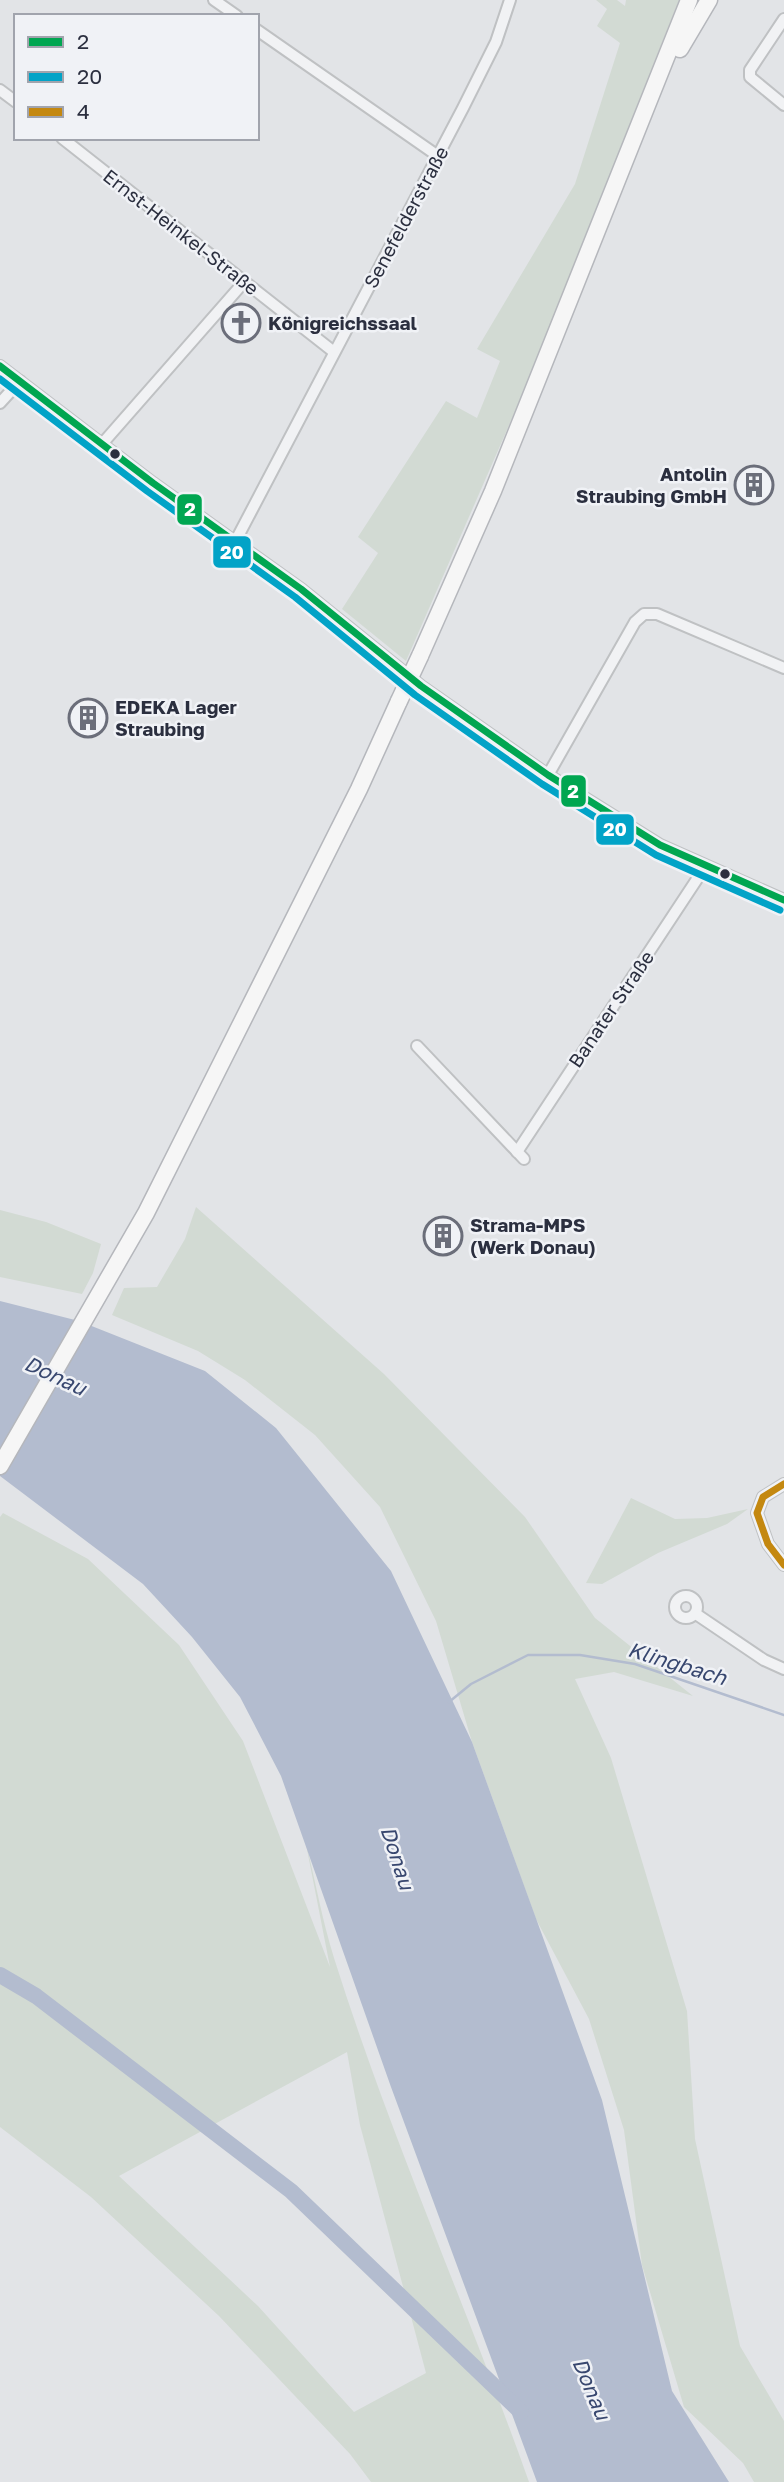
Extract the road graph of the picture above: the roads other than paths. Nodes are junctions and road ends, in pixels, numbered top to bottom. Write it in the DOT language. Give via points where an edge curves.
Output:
graph roads {
  1 [pos="214,0"];
  2 [pos="510,0"];
  3 [pos="689,0"];
  4 [pos="709,0"];
  5 [pos="234,14"];
  6 [pos="784,19"];
  7 [pos="259,31"];
  8 [pos="0,90"];
  9 [pos="14,101"];
  10 [pos="784,105"];
  11 [pos="646,113"];
  12 [pos="65,140"];
  13 [pos="438,156"];
  14 [pos="244,282"];
  15 [pos="334,352"];
  16 [pos="0,366"];
  17 [pos="20,381"];
  18 [pos="0,403"];
  19 [pos="102,444"];
  20 [pos="235,542"];
  21 [pos="784,668"];
  22 [pos="548,775"];
  23 [pos="705,867"];
  24 [pos="784,900"];
  25 [pos="417,1046"];
  26 [pos="0,1466"];
  27 [pos="784,1484"];
  28 [pos="784,1565"];
  29 [pos="696,1614"];
  30 [pos="784,1669"];
  1 -- 5 [label="street"];
  2 -- 13 [label="street, Senefelderstraße" via="496,42"];
  3 -- 11 [label="highway"];
  4 -- 11 [label="highway"];
  6 -- 10 [label="street" via="750,70 750,78"];
  7 -- 13 [label="street"];
  8 -- 9 [label="street"];
  11 -- 26 [label="highway, bridge" via="493,491 316,876 124,1251"];
  12 -- 14 [label="street, Ernst-Heinkel-Straße"];
  13 -- 15 [label="street, Senefelderstraße"];
  14 -- 15 [label="street, Ernst-Heinkel-Straße"];
  14 -- 19 [label="street"];
  15 -- 20 [label="street, Senefelderstraße"];
  16 -- 17 [label="street"];
  17 -- 18 [label="street"];
  17 -- 19 [label="street"];
  19 -- 20 [label="street"];
  20 -- 22 [label="street" via="421,685"];
  21 -- 22 [label="street" via="657,614 644,614 635,622"];
  22 -- 23 [label="street" via="633,830"];
  23 -- 24 [label="street"];
  23 -- 25 [label="street, Banater Straße" via="520,1155"];
  27 -- 28 [label="street" via="763,1497 757,1513 760,1529"];
  29 -- 30 [label="street"];
}
